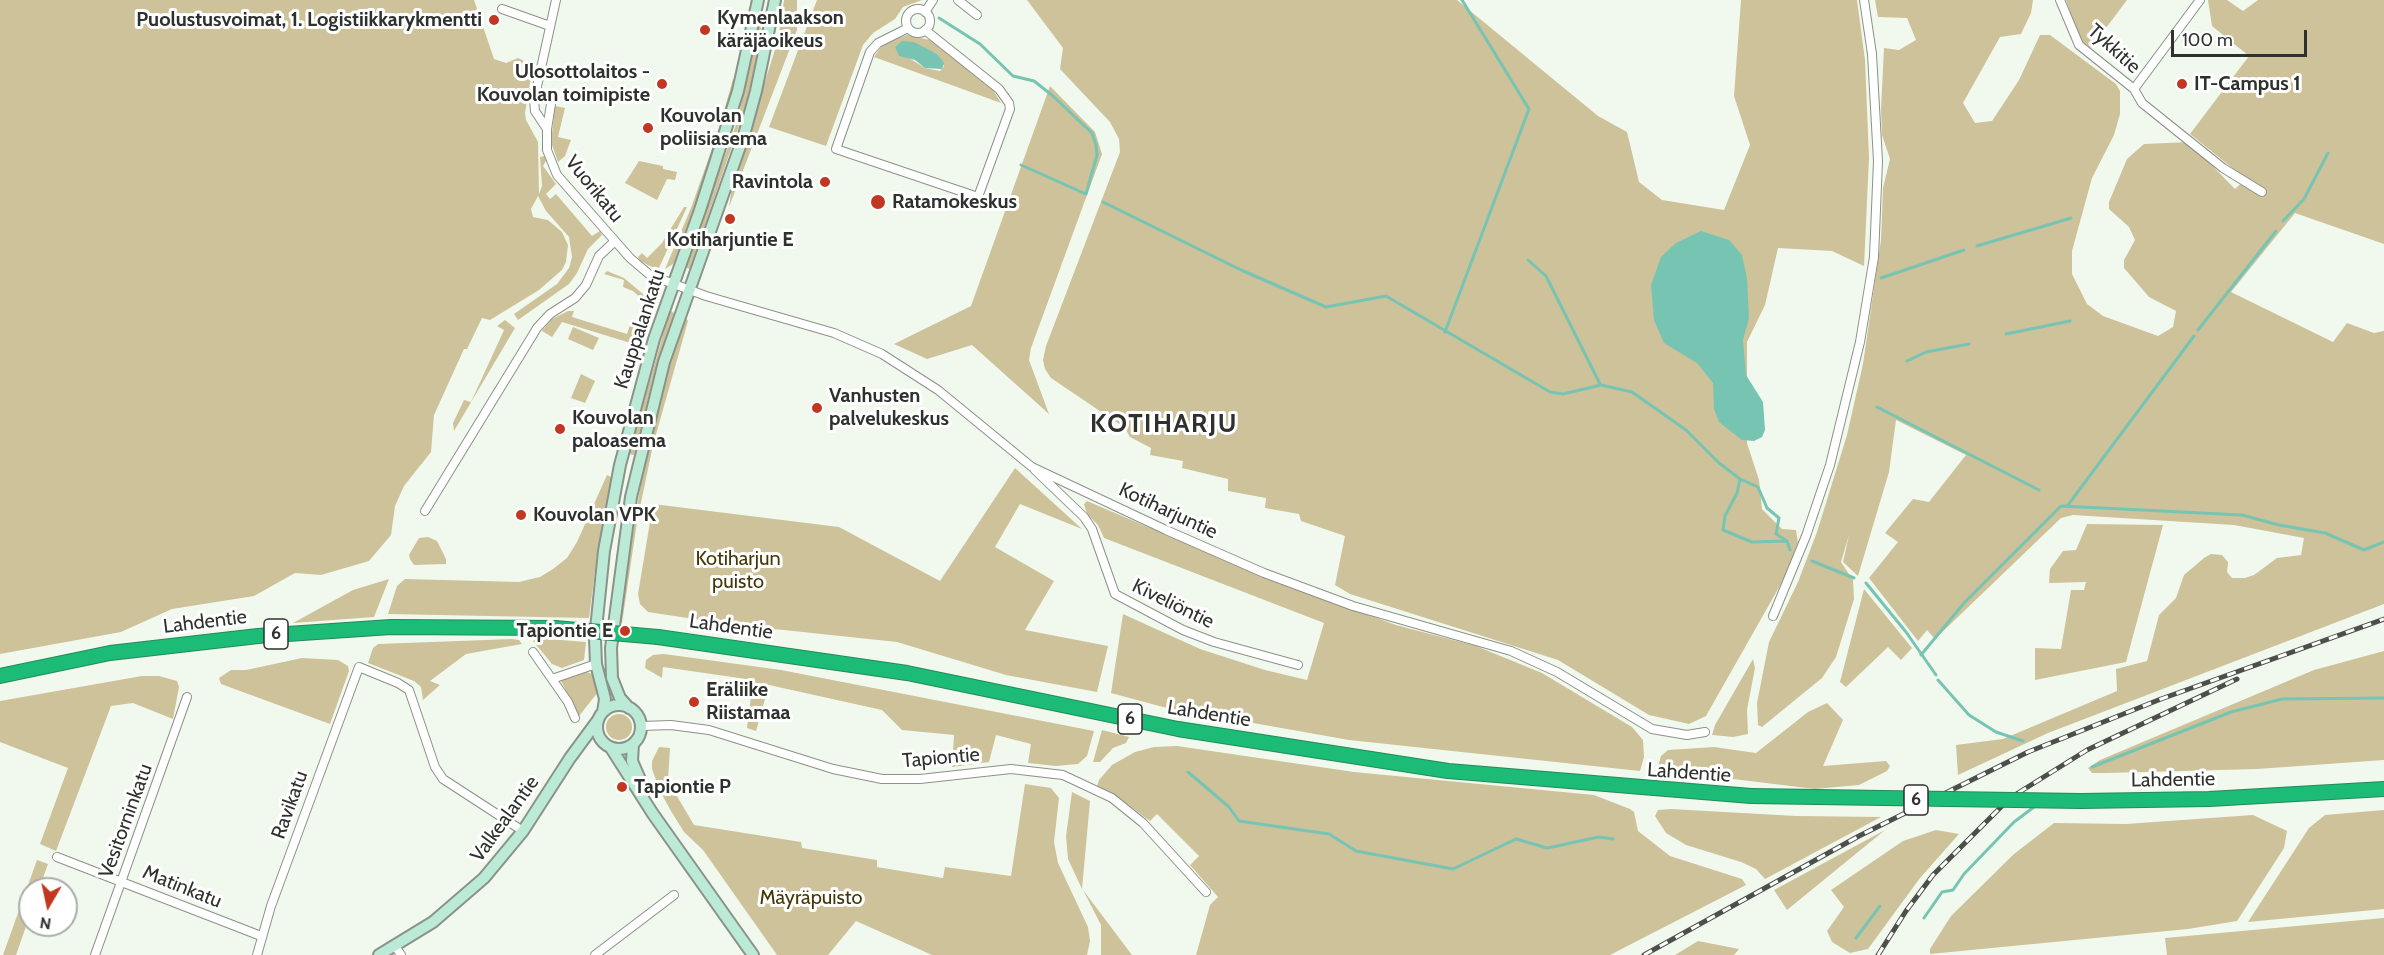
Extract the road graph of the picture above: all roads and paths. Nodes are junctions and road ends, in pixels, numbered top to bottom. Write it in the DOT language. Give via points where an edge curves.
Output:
graph roads {
  1 [pos="556,0"];
  2 [pos="758,0"];
  3 [pos="775,0"];
  4 [pos="933,0"];
  5 [pos="958,0"];
  6 [pos="1864,0"];
  7 [pos="2060,0"];
  8 [pos="2200,0"];
  9 [pos="502,9"];
  10 [pos="926,12"];
  11 [pos="977,15"];
  12 [pos="550,26"];
  13 [pos="908,27"];
  14 [pos="925,30"];
  15 [pos="2134,89"];
  16 [pos="551,104"];
  17 [pos="546,129"];
  18 [pos="2262,192"];
  19 [pos="615,241"];
  20 [pos="673,284"];
  21 [pos="688,290"];
  22 [pos="1032,467"];
  23 [pos="425,511"];
  24 [pos="1773,616"];
  25 [pos="533,652"];
  26 [pos="596,664"];
  27 [pos="1298,665"];
  28 [pos="0,676"];
  29 [pos="552,679"];
  30 [pos="187,697"];
  31 [pos="629,708"];
  32 [pos="601,716"];
  33 [pos="574,718"];
  34 [pos="641,726"];
  35 [pos="1705,732"];
  36 [pos="633,744"];
  37 [pos="609,747"];
  38 [pos="567,762"];
  39 [pos="2384,789"];
  40 [pos="662,826"];
  41 [pos="523,831"];
  42 [pos="57,857"];
  43 [pos="122,881"];
  44 [pos="1206,892"];
  45 [pos="674,895"];
  46 [pos="261,936"];
  47 [pos="398,951"];
  48 [pos="95,955"];
  49 [pos="257,955"];
  50 [pos="379,955"];
  51 [pos="595,955"];
  52 [pos="753,955"];
  1 -- 12 [label="street, Vuorikatu"];
  2 -- 20 [label="main road, Kauppalankatu" via="721,148"];
  3 -- 21 [label="main road, Kauppalankatu" via="744,135"];
  4 -- 10 [label="street"];
  5 -- 11 [label="street"];
  6 -- 24 [label="street" via="1872,54 1878,161 1874,257 1857,352 1830,465"];
  7 -- 15 [label="street, Tykkitie" via="2079,45"];
  8 -- 15 [label="street"];
  9 -- 12 [label="street"];
  10 -- 13 [label="street" via="911,11 906,18"];
  10 -- 14 [label="street" via="930,22"];
  12 -- 17 [label="street, Vuorikatu" via="534,105"];
  13 -- 14 [label="street" via="916,33"];
  13 -- 14 [label="street" via="878,43 870,52 836,149 978,197 1010,103"];
  15 -- 18 [label="street, Tykkitie" via="2142,103 2223,168"];
  16 -- 17 [label="street"];
  17 -- 19 [label="street, Vuorikatu" via="547,150 557,175"];
  19 -- 20 [label="street, Vuorikatu" via="646,273"];
  19 -- 23 [label="street" via="599,256 586,285 575,298 537,328"];
  20 -- 21 [label="street, Vuorikatu"];
  20 -- 26 [label="main road, Kauppalankatu" via="640,389 615,492 600,581"];
  21 -- 22 [label="street, Kotiharjuntie" via="802,323 882,354 938,390"];
  21 -- 31 [label="main road, Kauppalankatu" via="651,406 622,546 611,669 616,691"];
  22 -- 27 [label="street, Kiveliöntie" via="1092,529 1115,594 1214,642"];
  22 -- 35 [label="street, Kotiharjuntie" via="1264,573 1353,606 1534,660 1652,729 1687,735"];
  25 -- 29 [label="street"];
  26 -- 29 [label="street"];
  26 -- 32 [label="main road, Kauppalankatu" via="605,699"];
  28 -- 39 [label="highway, Lahdentie / 6, bridge" via="110,653 258,636 391,627 555,628 658,637 907,673 1178,729 1448,771 1604,786 1751,796 2081,801 2209,799"];
  29 -- 33 [label="street"];
  30 -- 43 [label="street, Vesitorninkatu"];
  31 -- 32 [label="main road" via="616,705"];
  31 -- 34 [label="main road"];
  32 -- 37 [label="main road" via="597,733"];
  32 -- 38 [label="main road, Valkealantie"];
  34 -- 36 [label="main road"];
  34 -- 44 [label="street, Tapiontie" via="709,730 833,769 882,779 1011,770 1063,775 1112,798 1143,823"];
  36 -- 37 [label="main road" via="621,749"];
  36 -- 40 [label="main road" via="633,768"];
  37 -- 38 [label="main road, Valkealantie" via="584,747"];
  37 -- 40 [label="main road"];
  38 -- 41 [label="main road, Valkealantie"];
  40 -- 52 [label="main road"];
  41 -- 46 [label="street, Ravikatu" via="443,779 435,767 409,690 359,668"];
  41 -- 47 [label="main road, Valkealantie" via="477,886"];
  42 -- 43 [label="street, Matinkatu"];
  43 -- 46 [label="street, Matinkatu"];
  43 -- 48 [label="street, Vesitorninkatu"];
  45 -- 51 [label="street"];
  46 -- 49 [label="street, Ravikatu"];
  47 -- 50 [label="main road, Valkealantie"];
}
